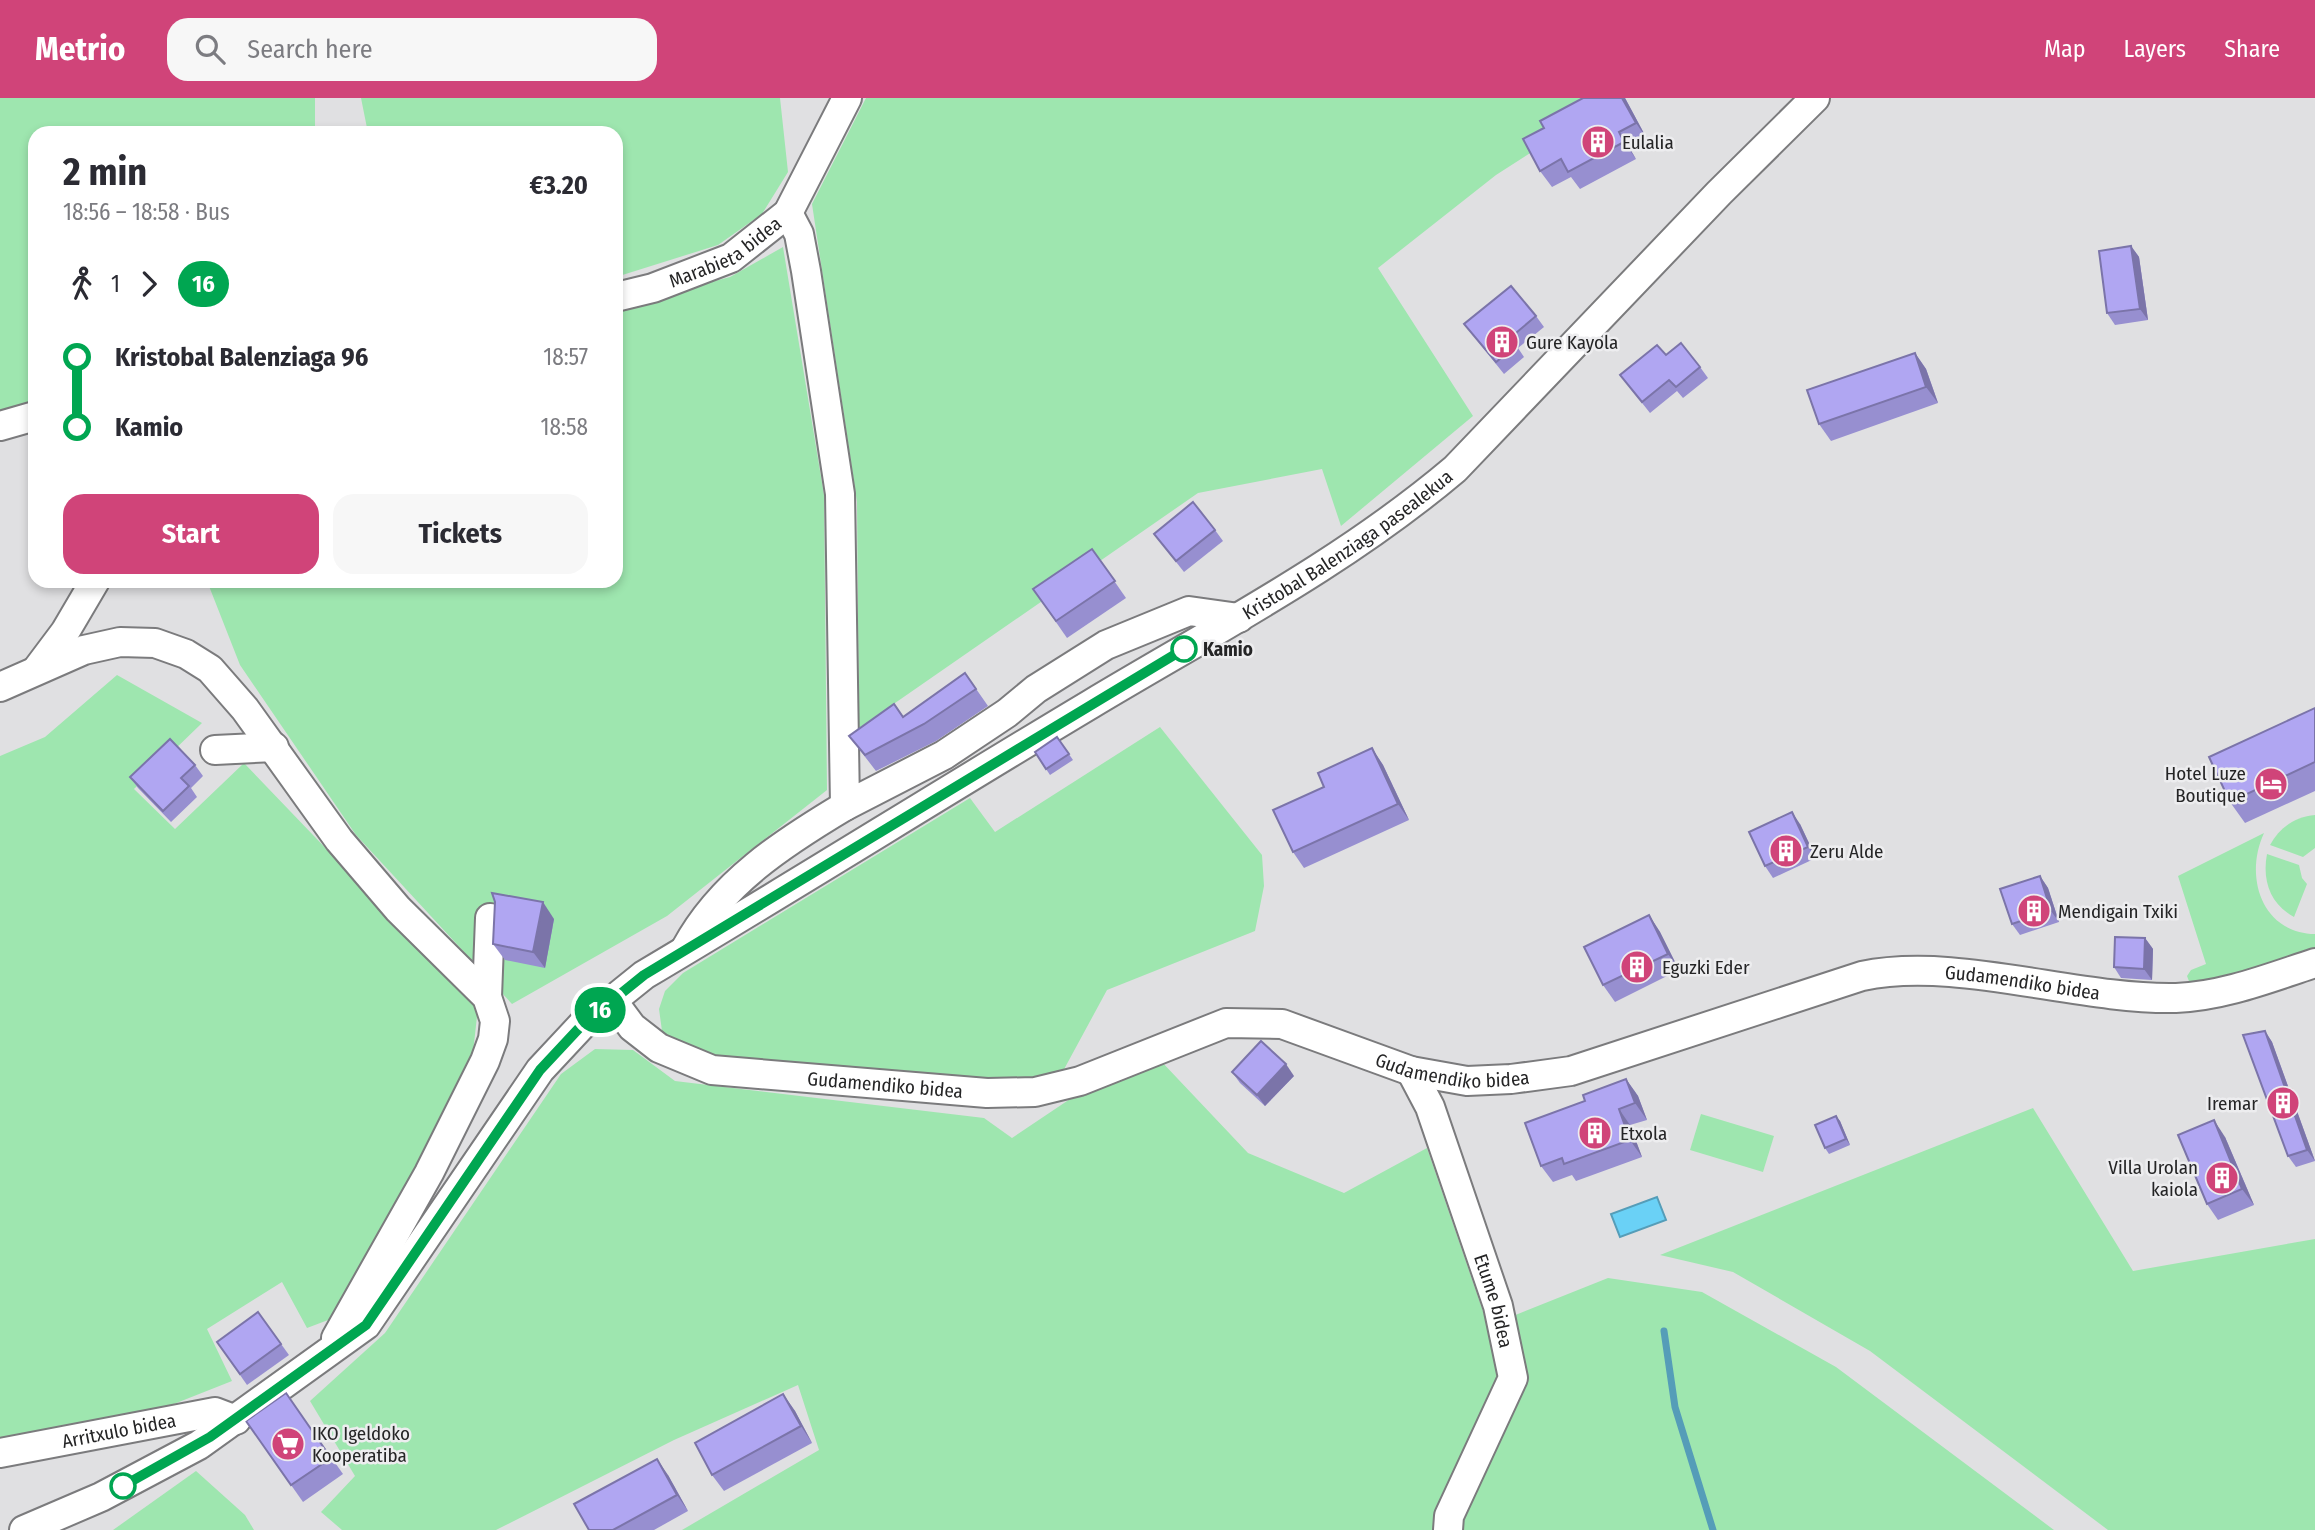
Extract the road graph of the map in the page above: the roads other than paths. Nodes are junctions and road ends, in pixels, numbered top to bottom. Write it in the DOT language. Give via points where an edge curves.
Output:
graph roads {
  1 [pos="847,98"];
  2 [pos="1815,98"];
  3 [pos="788,213"];
  4 [pos="623,295"];
  5 [pos="28,418"];
  6 [pos="0,426"];
  7 [pos="91,588"];
  8 [pos="1239,618"];
  9 [pos="38,668"];
  10 [pos="0,687"];
  11 [pos="274,747"];
  12 [pos="215,750"];
  13 [pos="845,806"];
  14 [pos="490,918"];
  15 [pos="685,951"];
  16 [pos="2315,963"];
  17 [pos="487,996"];
  18 [pos="612,1000"];
  19 [pos="1411,1071"];
  20 [pos="327,1351"];
  21 [pos="236,1420"];
  22 [pos="0,1453"];
  23 [pos="57,1525"];
  24 [pos="24,1530"];
  25 [pos="1448,1530"];
  1 -- 3 [label="street, Marabieta bidea"];
  2 -- 8 [label="street, Kristobal Balenziaga pasealekua" via="1455,469 1363,540"];
  3 -- 4 [label="street, Marabieta bidea" via="732,258"];
  3 -- 13 [label="street" via="799,234 806,271 840,494"];
  5 -- 6 [label="street"];
  7 -- 9 [label="street"];
  8 -- 13 [label="street" via="1189,611 1106,645 944,755"];
  8 -- 15 [label="street, Kristobal Balenziaga pasealekua"];
  9 -- 10 [label="street"];
  9 -- 11 [label="street" via="120,642 155,643 210,669"];
  11 -- 12 [label="street"];
  11 -- 17 [label="street" via="339,841 398,909"];
  13 -- 15 [label="street" via="798,834 733,885 709,911"];
  14 -- 17 [label="street"];
  15 -- 18 [label="street, Kristobal Balenziaga pasealekua"];
  16 -- 19 [label="street, Gudamendiko bidea" via="2216,995 2173,998 2104,994 1950,973 1889,971 1572,1070 1466,1081"];
  17 -- 20 [label="street" via="495,1021 485,1062 429,1173"];
  18 -- 19 [label="street, Gudamendiko bidea" via="632,1027 659,1048 685,1060 712,1070 794,1079 987,1093 1035,1092 1080,1081 1226,1023 1282,1024"];
  18 -- 20 [label="street, Kristobal Balenziaga pasealekua" via="540,1070 366,1325"];
  19 -- 25 [label="street, Etume bidea" via="1430,1108 1498,1306 1513,1378 1449,1516"];
  20 -- 21 [label="street, Kristobal Balenziaga pasealekua"];
  21 -- 22 [label="street, Arritxulo bidea" via="215,1412"];
  21 -- 23 [label="street, Kristobal Balenziaga pasealekua"];
  23 -- 24 [label="street, Kristobal Balenziaga pasealekua"];
}
